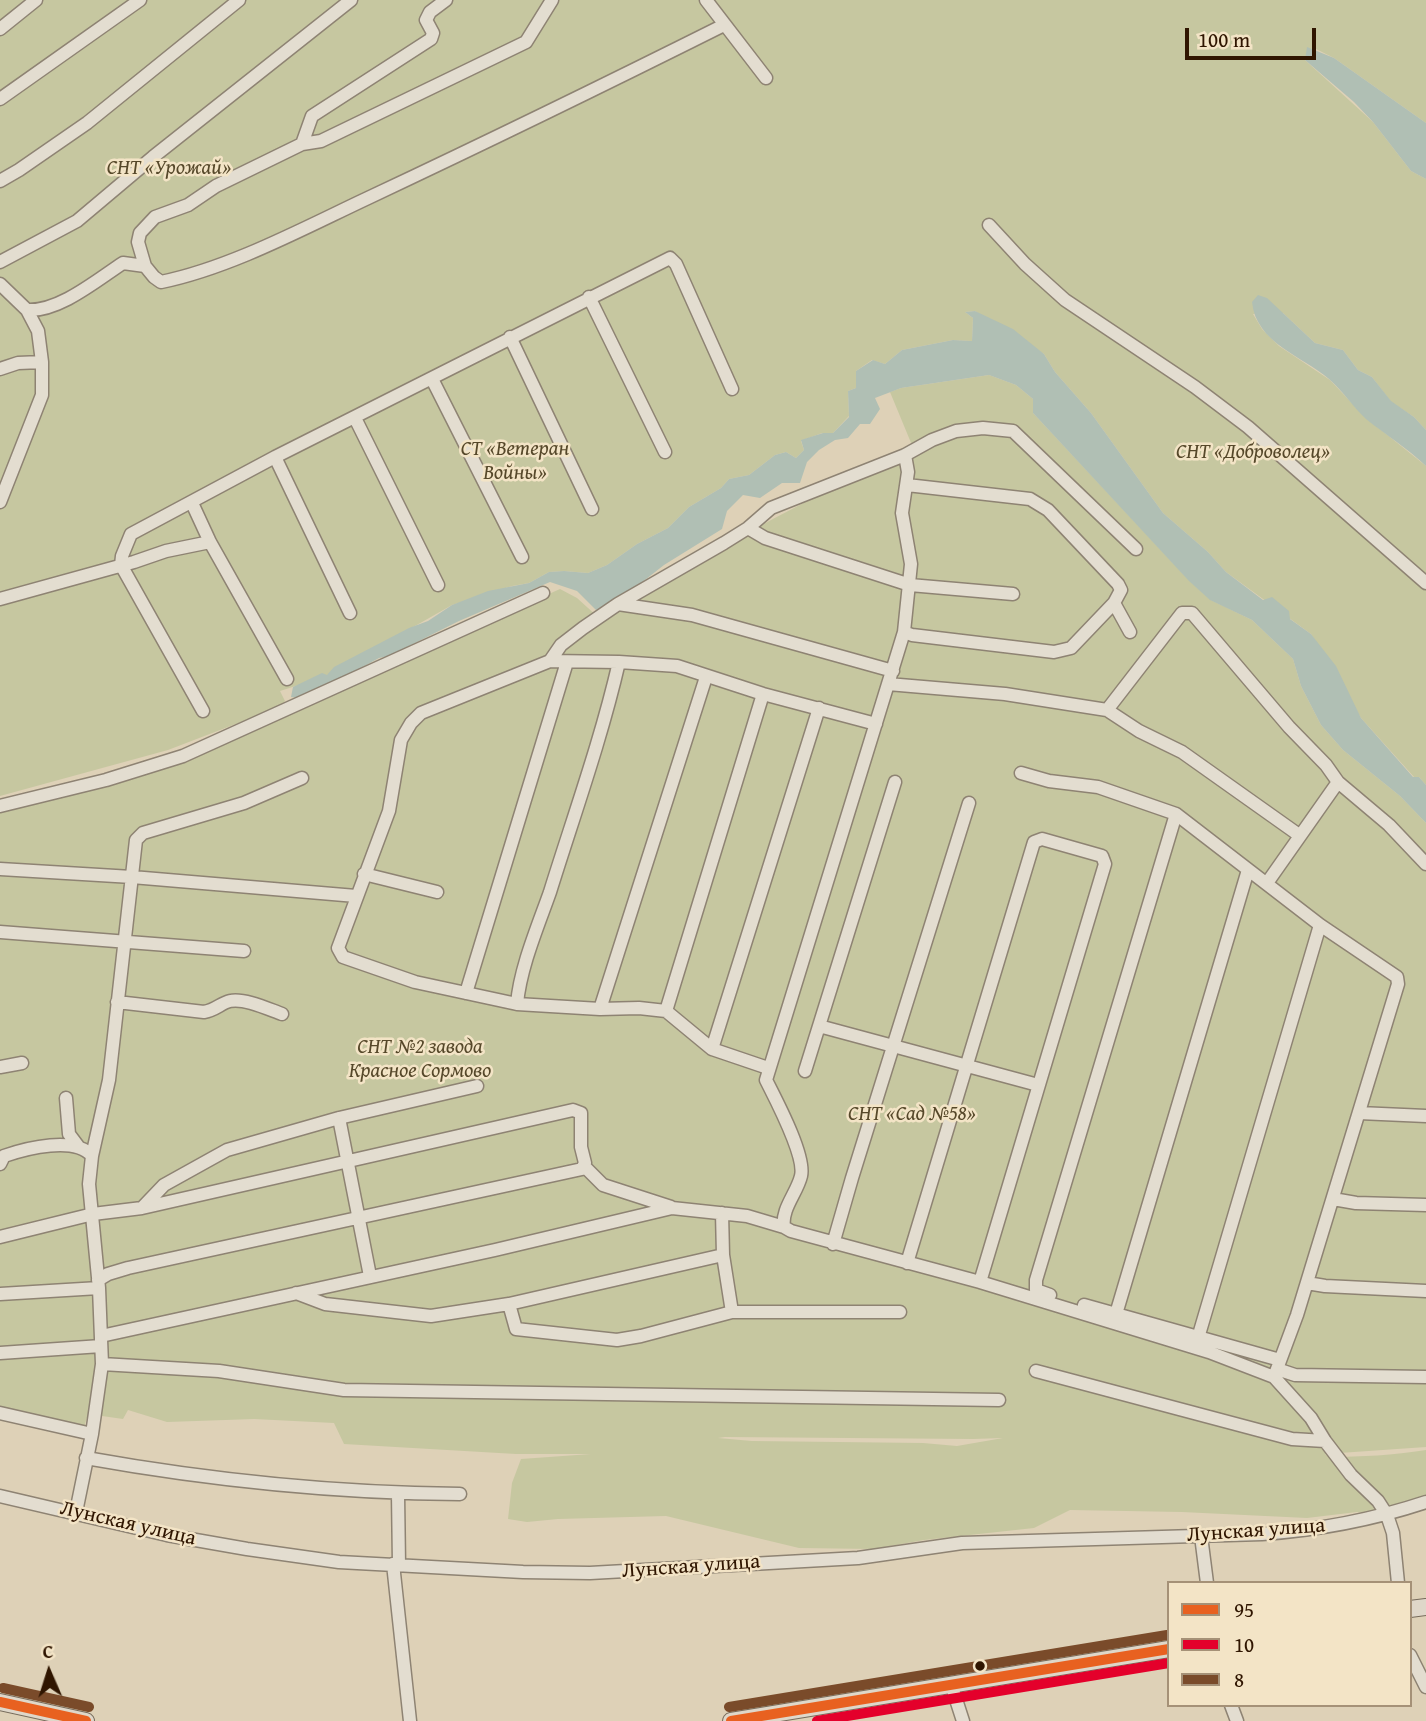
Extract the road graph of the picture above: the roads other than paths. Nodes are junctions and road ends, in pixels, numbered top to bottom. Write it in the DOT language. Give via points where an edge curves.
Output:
graph roads {
  1 [pos="36,0"];
  2 [pos="140,0"];
  3 [pos="239,0"];
  4 [pos="351,0"];
  5 [pos="446,0"];
  6 [pos="552,0"];
  7 [pos="706,0"];
  8 [pos="724,25"];
  9 [pos="0,29"];
  10 [pos="766,78"];
  11 [pos="0,99"];
  12 [pos="302,144"];
  13 [pos="0,181"];
  14 [pos="989,225"];
  15 [pos="0,262"];
  16 [pos="145,266"];
  17 [pos="0,284"];
  18 [pos="589,297"];
  19 [pos="27,310"];
  20 [pos="510,337"];
  21 [pos="42,362"];
  22 [pos="0,369"];
  23 [pos="432,379"];
  24 [pos="733,389"];
  25 [pos="355,418"];
  26 [pos="665,452"];
  27 [pos="905,455"];
  28 [pos="275,457"];
  29 [pos="907,485"];
  30 [pos="0,502"];
  31 [pos="192,503"];
  32 [pos="592,509"];
  33 [pos="748,528"];
  34 [pos="210,542"];
  35 [pos="1136,549"];
  36 [pos="522,557"];
  37 [pos="121,565"];
  38 [pos="1426,583"];
  39 [pos="910,584"];
  40 [pos="438,585"];
  41 [pos="542,593"];
  42 [pos="1013,594"];
  43 [pos="0,599"];
  44 [pos="1114,603"];
  45 [pos="618,604"];
  46 [pos="350,613"];
  47 [pos="904,632"];
  48 [pos="1130,632"];
  49 [pos="550,661"];
  50 [pos="618,662"];
  51 [pos="567,663"];
  52 [pos="893,671"];
  53 [pos="706,677"];
  54 [pos="287,679"];
  55 [pos="888,684"];
  56 [pos="763,694"];
  57 [pos="819,708"];
  58 [pos="1107,710"];
  59 [pos="203,711"];
  60 [pos="876,724"];
  61 [pos="1021,773"];
  62 [pos="302,778"];
  63 [pos="895,782"];
  64 [pos="1338,782"];
  65 [pos="969,803"];
  66 [pos="0,806"];
  67 [pos="1176,814"];
  68 [pos="1299,835"];
  69 [pos="1426,864"];
  70 [pos="0,869"];
  71 [pos="1248,870"];
  72 [pos="364,874"];
  73 [pos="132,877"];
  74 [pos="1267,883"];
  75 [pos="437,892"];
  76 [pos="356,896"];
  77 [pos="1320,925"];
  78 [pos="0,932"];
  79 [pos="125,941"];
  80 [pos="244,951"];
  81 [pos="466,993"];
  82 [pos="117,1002"];
  83 [pos="517,1004"];
  84 [pos="600,1009"];
  85 [pos="666,1011"];
  86 [pos="282,1014"];
  87 [pos="819,1026"];
  88 [pos="893,1046"];
  89 [pos="712,1049"];
  90 [pos="22,1063"];
  91 [pos="967,1066"];
  92 [pos="0,1067"];
  93 [pos="768,1068"];
  94 [pos="805,1071"];
  95 [pos="1038,1085"];
  96 [pos="477,1086"];
  97 [pos="66,1098"];
  98 [pos="1359,1113"];
  99 [pos="1426,1116"];
  100 [pos="339,1118"];
  101 [pos="78,1146"];
  102 [pos="92,1156"];
  103 [pos="347,1160"];
  104 [pos="0,1164"];
  105 [pos="584,1166"];
  106 [pos="1333,1199"];
  107 [pos="1426,1205"];
  108 [pos="142,1208"];
  109 [pos="672,1208"];
  110 [pos="722,1213"];
  111 [pos="93,1214"];
  112 [pos="357,1219"];
  113 [pos="784,1227"];
  114 [pos="0,1237"];
  115 [pos="833,1244"];
  116 [pos="723,1255"];
  117 [pos="907,1263"];
  118 [pos="370,1276"];
  119 [pos="980,1282"];
  120 [pos="1307,1283"];
  121 [pos="99,1284"];
  122 [pos="1426,1291"];
  123 [pos="295,1292"];
  124 [pos="0,1294"];
  125 [pos="509,1304"];
  126 [pos="732,1312"];
  127 [pos="900,1312"];
  128 [pos="1116,1314"];
  129 [pos="1198,1338"];
  130 [pos="101,1341"];
  131 [pos="0,1353"];
  132 [pos="102,1364"];
  133 [pos="1277,1369"];
  134 [pos="1036,1371"];
  135 [pos="1426,1377"];
  136 [pos="999,1400"];
  137 [pos="0,1413"];
  138 [pos="92,1434"];
  139 [pos="1325,1441"];
  140 [pos="86,1458"];
  141 [pos="398,1494"];
  142 [pos="460,1494"];
  143 [pos="0,1496"];
  144 [pos="1426,1502"];
  145 [pos="76,1512"];
  146 [pos="1387,1515"];
  147 [pos="1200,1536"];
  148 [pos="396,1564"];
  149 [pos="1207,1581"];
  150 [pos="1398,1581"];
  151 [pos="1167,1649"];
  152 [pos="1412,1659"];
  153 [pos="951,1684"];
  154 [pos="1426,1687"];
  155 [pos="0,1702"];
  156 [pos="86,1721"];
  157 [pos="410,1721"];
  158 [pos="731,1721"];
  159 [pos="963,1721"];
  1 -- 9 [label="street"];
  2 -- 11 [label="street"];
  3 -- 13 [label="street" via="87,123"];
  4 -- 15 [label="street" via="77,221"];
  5 -- 12 [label="street" via="426,20 431,39 312,116"];
  6 -- 12 [label="street" via="526,42 321,141"];
  7 -- 8 [label="street"];
  8 -- 10 [label="street"];
  8 -- 16 [label="street" via="272,243 161,282"];
  12 -- 16 [label="street" via="216,186 188,205 155,217 138,242"];
  14 -- 38 [label="street" via="1065,300 1248,427"];
  16 -- 19 [label="street" via="124,263 42,311"];
  17 -- 19 [label="street"];
  18 -- 20 [label="street"];
  18 -- 24 [label="street" via="670,258"];
  18 -- 26 [label="street"];
  19 -- 21 [label="street" via="38,331"];
  20 -- 23 [label="street"];
  20 -- 32 [label="street"];
  21 -- 22 [label="street"];
  21 -- 30 [label="street" via="42,396"];
  23 -- 25 [label="street"];
  23 -- 36 [label="street"];
  25 -- 28 [label="street"];
  25 -- 40 [label="street"];
  27 -- 29 [label="street"];
  27 -- 33 [label="street" via="772,508"];
  27 -- 35 [label="street" via="956,431 1013,431"];
  28 -- 31 [label="street"];
  28 -- 46 [label="street"];
  29 -- 39 [label="street" via="902,513"];
  29 -- 44 [label="street" via="1030,499 1048,510 1118,584 1121,590"];
  31 -- 34 [label="street"];
  31 -- 37 [label="street" via="131,534"];
  33 -- 39 [label="street" via="765,538"];
  33 -- 45 [label="street"];
  34 -- 37 [label="street"];
  34 -- 54 [label="street"];
  37 -- 43 [label="street"];
  37 -- 59 [label="street"];
  39 -- 42 [label="street"];
  39 -- 47 [label="street"];
  41 -- 66 [label="street" via="183,755"];
  44 -- 47 [label="street" via="1071,648 1054,652"];
  44 -- 48 [label="street"];
  45 -- 49 [label="street" via="561,645"];
  45 -- 52 [label="street" via="692,615"];
  47 -- 52 [label="street"];
  49 -- 51 [label="street"];
  49 -- 72 [label="street" via="442,703 411,723 401,740 389,811"];
  50 -- 51 [label="street"];
  50 -- 53 [label="street" via="677,667"];
  50 -- 83 [label="street" via="605,720"];
  51 -- 81 [label="street"];
  52 -- 55 [label="street"];
  53 -- 56 [label="street"];
  53 -- 84 [label="street"];
  55 -- 58 [label="street" via="1005,694"];
  55 -- 60 [label="street"];
  56 -- 57 [label="street"];
  56 -- 85 [label="street"];
  57 -- 60 [label="street"];
  57 -- 89 [label="street"];
  58 -- 64 [label="street" via="1182,613 1192,613"];
  58 -- 68 [label="street" via="1182,752"];
  60 -- 93 [label="street"];
  61 -- 67 [label="street" via="1049,782 1098,787"];
  62 -- 73 [label="street" via="244,803 143,833 136,840"];
  63 -- 87 [label="street"];
  64 -- 68 [label="street"];
  64 -- 69 [label="street"];
  65 -- 88 [label="street"];
  67 -- 71 [label="street"];
  67 -- 128 [label="street" via="1036,1280 1039,1292"];
  68 -- 74 [label="street"];
  70 -- 73 [label="street"];
  71 -- 74 [label="street"];
  71 -- 128 [label="street"];
  72 -- 75 [label="street"];
  72 -- 76 [label="street"];
  73 -- 76 [label="street"];
  73 -- 79 [label="street"];
  74 -- 77 [label="street"];
  76 -- 81 [label="street" via="338,948 342,957 415,982"];
  77 -- 98 [label="street" via="1397,977"];
  77 -- 129 [label="street"];
  78 -- 79 [label="street"];
  79 -- 80 [label="street"];
  79 -- 82 [label="street"];
  81 -- 83 [label="street"];
  82 -- 86 [label="street" via="204,1012 241,1001"];
  82 -- 102 [label="street" via="109,1080"];
  83 -- 84 [label="street"];
  84 -- 85 [label="street"];
  85 -- 89 [label="street"];
  87 -- 88 [label="street"];
  87 -- 94 [label="street"];
  88 -- 91 [label="street"];
  88 -- 115 [label="street"];
  89 -- 93 [label="street"];
  90 -- 92 [label="street"];
  91 -- 95 [label="street"];
  91 -- 95 [label="street" via="1034,842 1042,839 1102,856 1105,864"];
  91 -- 117 [label="street"];
  93 -- 113 [label="street" via="766,1080 787,1124 802,1174 783,1218"];
  95 -- 119 [label="street"];
  96 -- 100 [label="street"];
  97 -- 101 [label="street" via="69,1134"];
  98 -- 99 [label="street"];
  98 -- 106 [label="street"];
  100 -- 103 [label="street"];
  100 -- 108 [label="street" via="227,1150 164,1185"];
  101 -- 102 [label="street"];
  101 -- 104 [label="street" via="22,1150 4,1156"];
  102 -- 111 [label="street"];
  103 -- 105 [label="street" via="578,1110"];
  103 -- 108 [label="street"];
  103 -- 112 [label="street"];
  105 -- 109 [label="street" via="603,1185"];
  105 -- 112 [label="street"];
  106 -- 107 [label="street"];
  106 -- 120 [label="street"];
  108 -- 111 [label="street"];
  109 -- 110 [label="street"];
  109 -- 118 [label="street"];
  110 -- 113 [label="street"];
  110 -- 116 [label="street"];
  111 -- 114 [label="street"];
  111 -- 121 [label="street"];
  112 -- 118 [label="street"];
  112 -- 121 [label="street" via="108,1273"];
  113 -- 115 [label="street"];
  115 -- 117 [label="street"];
  116 -- 125 [label="street"];
  116 -- 126 [label="street"];
  117 -- 119 [label="street"];
  118 -- 123 [label="street"];
  119 -- 133 [label="street"];
  120 -- 122 [label="street"];
  120 -- 133 [label="street"];
  121 -- 124 [label="street"];
  121 -- 130 [label="street"];
  123 -- 125 [label="street" via="325,1304 431,1316"];
  123 -- 130 [label="street"];
  125 -- 126 [label="street" via="516,1329 617,1340"];
  126 -- 127 [label="street"];
  128 -- 129 [label="street"];
  129 -- 133 [label="street"];
  130 -- 131 [label="street"];
  130 -- 132 [label="street"];
  132 -- 136 [label="street" via="219,1371 344,1390"];
  132 -- 138 [label="street"];
  133 -- 135 [label="street" via="1295,1374"];
  133 -- 139 [label="street"];
  134 -- 139 [label="street" via="1292,1439"];
  137 -- 138 [label="street"];
  138 -- 140 [label="street"];
  139 -- 146 [label="street"];
  140 -- 141 [label="street" via="164,1472"];
  140 -- 145 [label="street"];
  141 -- 142 [label="street"];
  141 -- 148 [label="street"];
  143 -- 145 [label="street, Лунская улица"];
  144 -- 146 [label="street, Лунская улица"];
  145 -- 148 [label="street, Лунская улица" via="247,1549 340,1562"];
  146 -- 147 [label="street, Лунская улица" via="1311,1530"];
  146 -- 150 [label="street"];
  147 -- 148 [label="street, Лунская улица" via="962,1543 858,1558 590,1573"];
  147 -- 149 [label="street"];
  148 -- 157 [label="street"];
  151 -- 153 [label="main road"];
  152 -- 154 [label="street"];
  153 -- 158 [label="main road"];
  153 -- 159 [label="street"];
  155 -- 156 [label="main road"];
}
